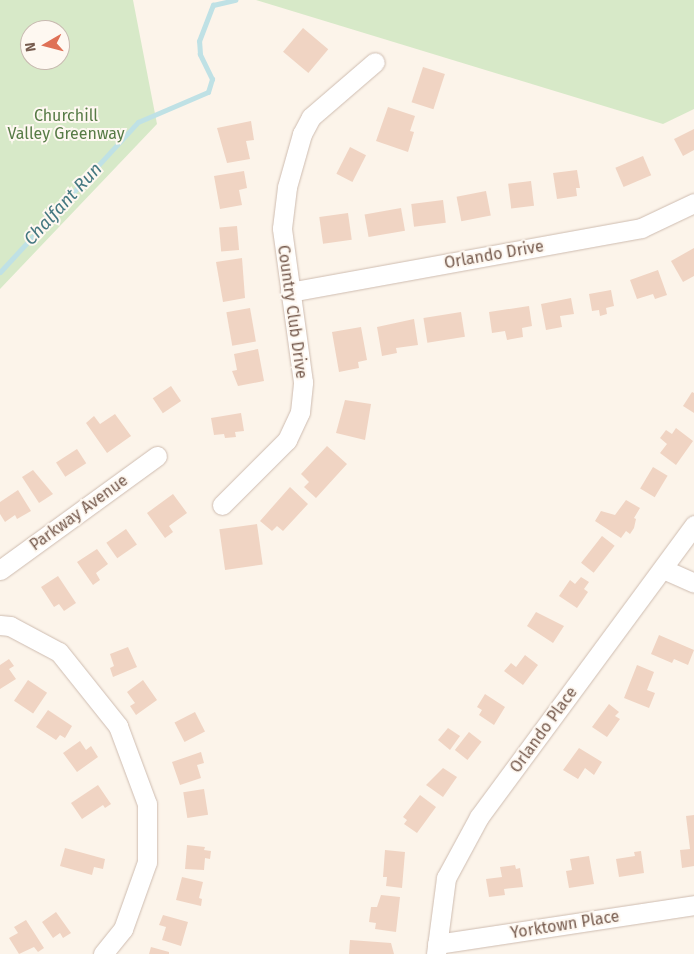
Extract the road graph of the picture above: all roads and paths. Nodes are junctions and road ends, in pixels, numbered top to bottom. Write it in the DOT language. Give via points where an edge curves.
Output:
graph roads {
  1 [pos="375,62"];
  2 [pos="694,203"];
  3 [pos="290,292"];
  4 [pos="157,456"];
  5 [pos="222,505"];
  6 [pos="694,525"];
  7 [pos="663,568"];
  8 [pos="0,570"];
  9 [pos="694,584"];
  10 [pos="0,625"];
  11 [pos="694,905"];
  12 [pos="436,949"];
  13 [pos="103,954"];
  1 -- 3 [label="street, Country Club Drive" via="311,117 302,134 287,187 282,228"];
  2 -- 3 [label="street, Orlando Drive" via="641,228"];
  3 -- 5 [label="street, Country Club Drive" via="303,382 300,412 287,440"];
  4 -- 8 [label="street, Parkway Avenue"];
  6 -- 7 [label="street, Orlando Place"];
  7 -- 9 [label="street"];
  7 -- 12 [label="street, Orlando Place" via="479,817 446,878"];
  10 -- 13 [label="street" via="10,626 60,652 118,726 146,804 147,862 123,930"];
  11 -- 12 [label="street, Yorktown Place"];
}
